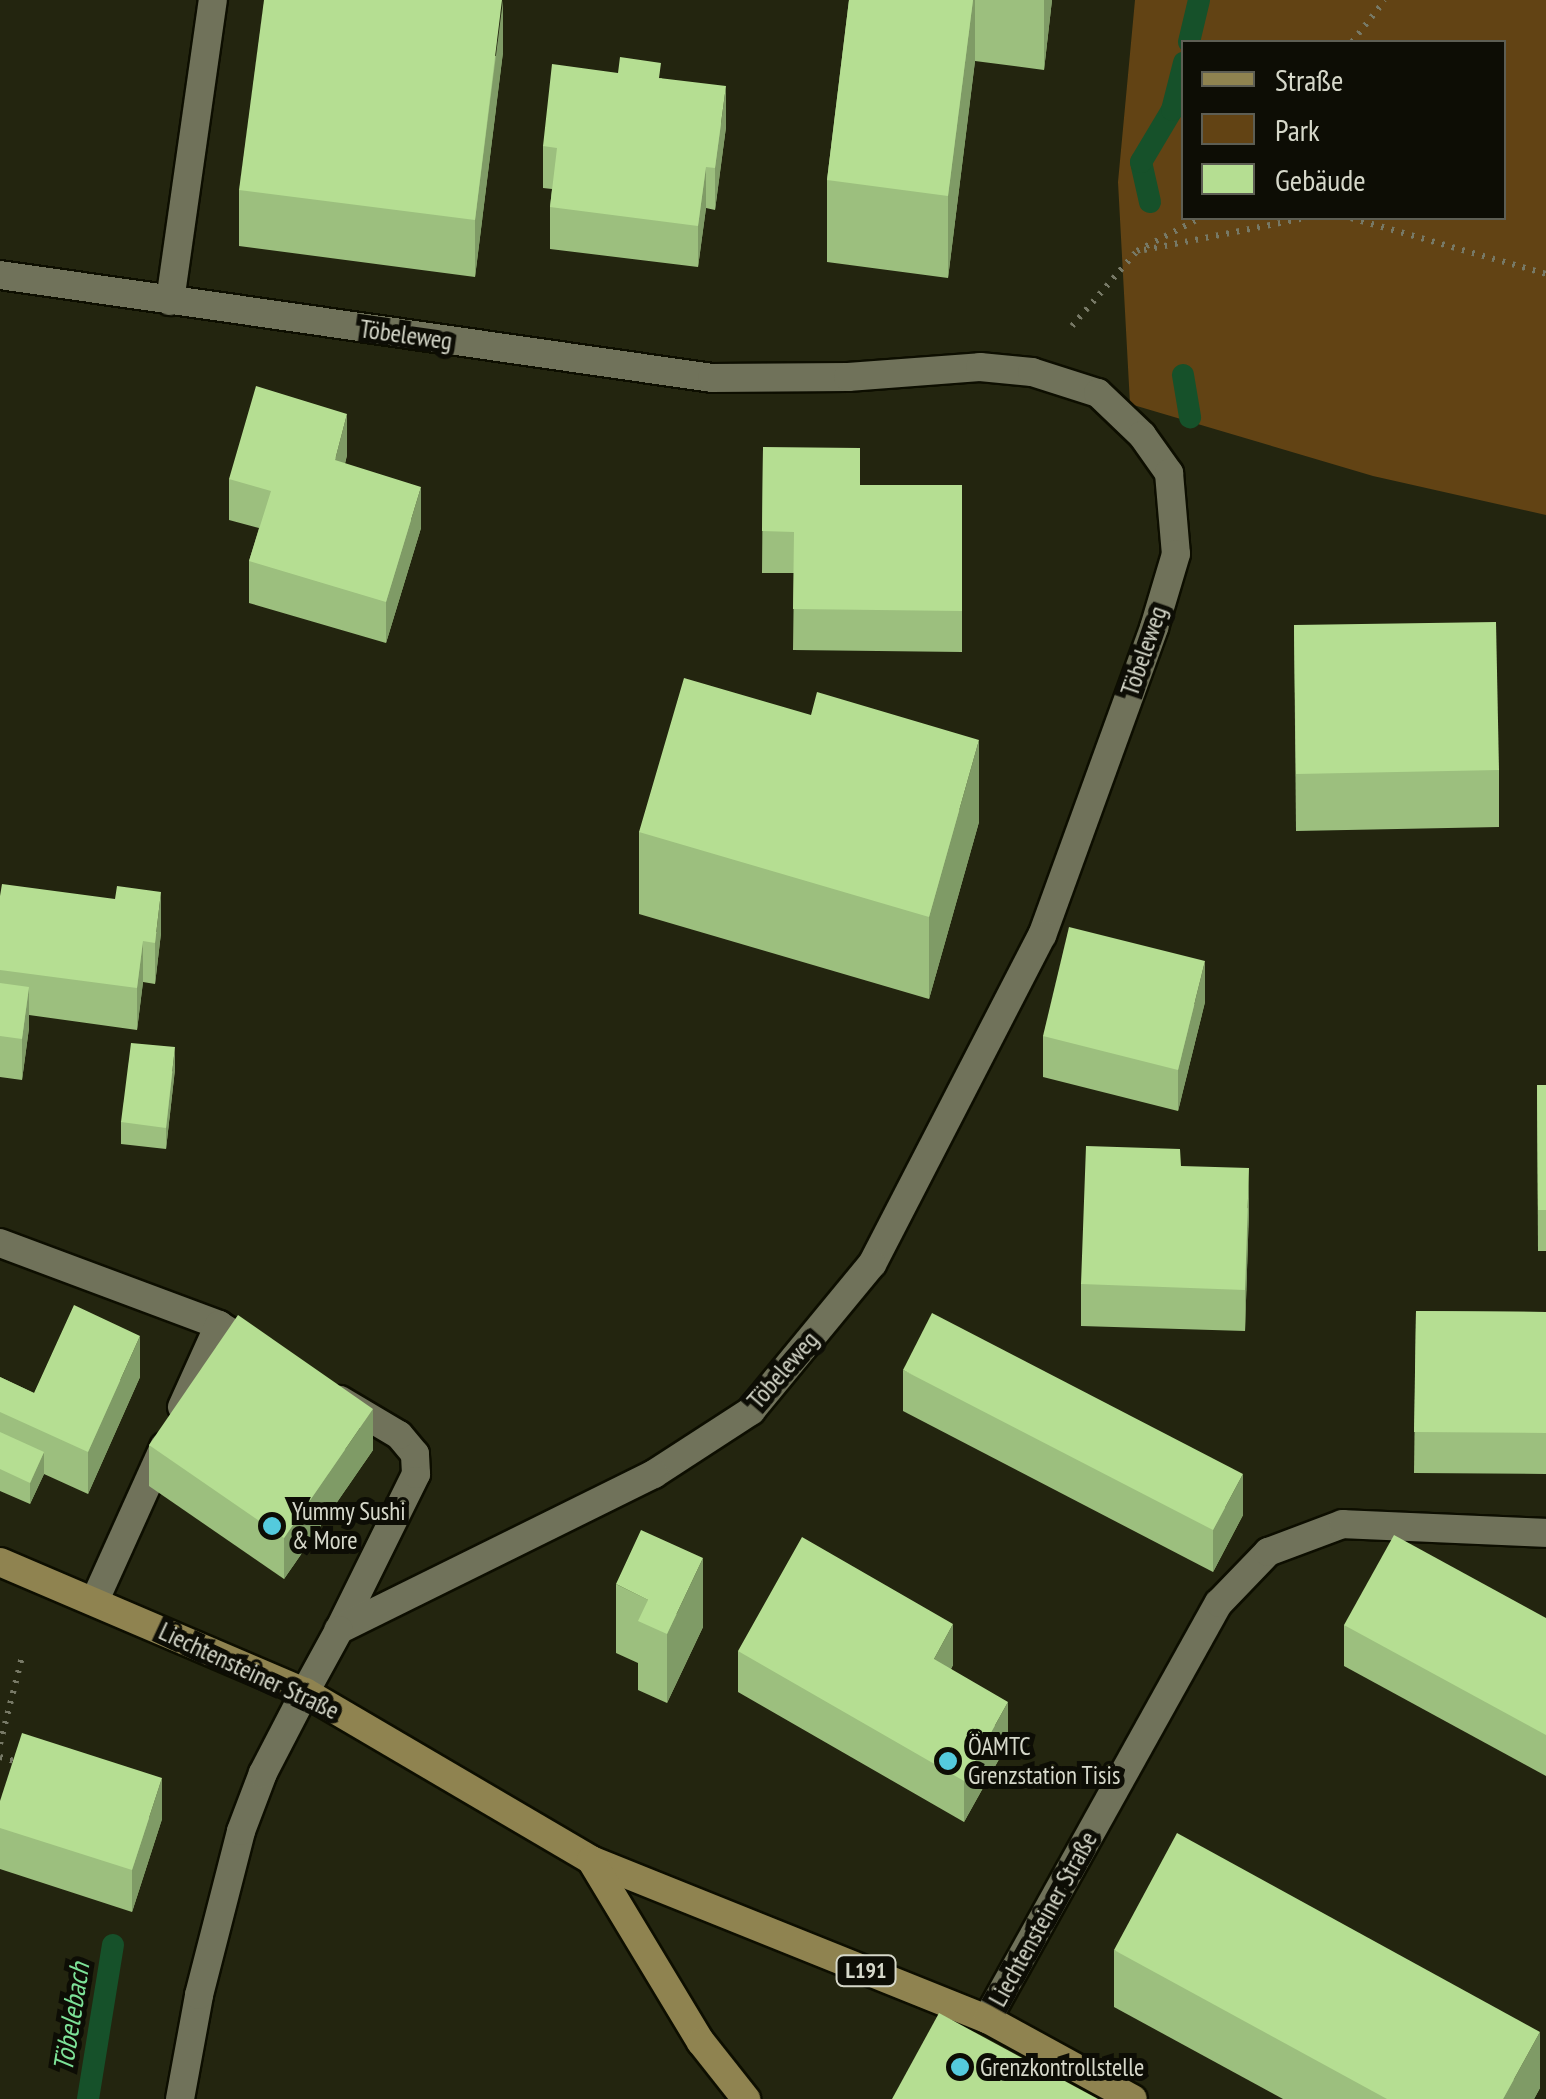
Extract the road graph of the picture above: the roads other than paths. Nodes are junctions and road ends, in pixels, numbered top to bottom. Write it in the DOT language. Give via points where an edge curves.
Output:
graph roads {
  1 [pos="212,0"];
  2 [pos="0,274"];
  3 [pos="170,301"];
  4 [pos="0,1243"];
  5 [pos="219,1326"];
  6 [pos="284,1366"];
  7 [pos="317,1386"];
  8 [pos="1546,1533"];
  9 [pos="0,1562"];
  10 [pos="94,1600"];
  11 [pos="338,1630"];
  12 [pos="305,1692"];
  13 [pos="591,1860"];
  14 [pos="987,2019"];
  15 [pos="180,2099"];
  16 [pos="746,2099"];
  17 [pos="1133,2099"];
  1 -- 3 [label="street"];
  2 -- 3 [label="street, Töbeleweg"];
  3 -- 11 [label="street, Töbeleweg" via="712,378 980,367 1032,372 1098,392 1169,472 1176,554 1042,935 872,1264 751,1410 654,1474"];
  4 -- 5 [label="street"];
  5 -- 6 [label="street"];
  5 -- 10 [label="street"];
  7 -- 11 [label="street" via="399,1436 415,1454 410,1491"];
  8 -- 14 [label="street, Liechtensteiner Straße" via="1343,1524 1268,1552 1219,1603"];
  9 -- 10 [label="main road, Liechtensteiner Straße / L191"];
  10 -- 12 [label="main road, Liechtensteiner Straße / L191"];
  11 -- 12 [label="street"];
  12 -- 13 [label="main road, Liechtensteiner Straße / L191"];
  12 -- 15 [label="street" via="240,1831"];
  13 -- 14 [label="main road, Liechtensteiner Straße / L191"];
  13 -- 16 [label="main road, Liechtensteiner Straße / L191" via="701,2042"];
  14 -- 17 [label="main road, Liechtensteiner Straße / L191"];
}
